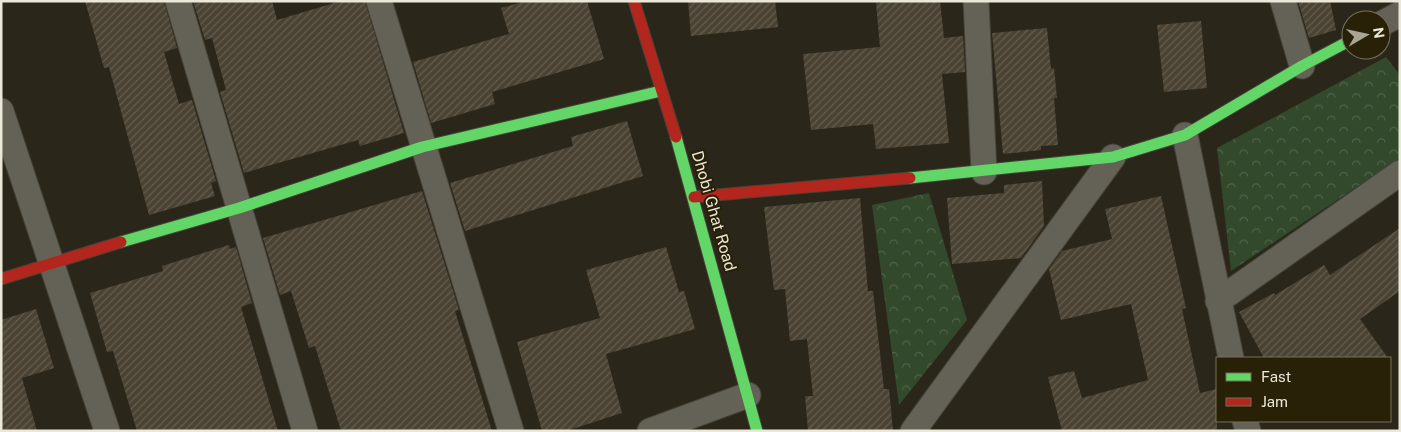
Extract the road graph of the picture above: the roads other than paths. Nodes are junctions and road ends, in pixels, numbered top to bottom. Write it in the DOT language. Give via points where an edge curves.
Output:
graph roads {
  1 [pos="178,1"];
  2 [pos="379,1"];
  3 [pos="634,1"];
  4 [pos="976,1"];
  5 [pos="1283,1"];
  6 [pos="1341,45"];
  7 [pos="1302,66"];
  8 [pos="661,91"];
  9 [pos="1,111"];
  10 [pos="1185,135"];
  11 [pos="422,147"];
  12 [pos="1113,158"];
  13 [pos="984,172"];
  14 [pos="1400,173"];
  15 [pos="694,197"];
  16 [pos="239,208"];
  17 [pos="51,262"];
  18 [pos="1,279"];
  19 [pos="1218,301"];
  20 [pos="1231,357"];
  21 [pos="748,395"];
  22 [pos="107,431"];
  23 [pos="305,431"];
  24 [pos="511,431"];
  25 [pos="650,431"];
  26 [pos="758,431"];
  27 [pos="913,431"];
  1 -- 16 [label="street"];
  2 -- 11 [label="street"];
  3 -- 8 [label="street, Dhobi Ghat Road"];
  4 -- 13 [label="street"];
  5 -- 7 [label="street"];
  6 -- 7 [label="street"];
  7 -- 10 [label="street"];
  8 -- 11 [label="street"];
  8 -- 15 [label="street, Dhobi Ghat Road"];
  9 -- 17 [label="street"];
  10 -- 12 [label="street"];
  10 -- 19 [label="street"];
  11 -- 16 [label="street"];
  11 -- 24 [label="street"];
  12 -- 13 [label="street"];
  12 -- 27 [label="street"];
  13 -- 15 [label="street"];
  14 -- 19 [label="street"];
  15 -- 21 [label="street, Dhobi Ghat Road"];
  16 -- 17 [label="street"];
  16 -- 23 [label="street"];
  17 -- 18 [label="street"];
  17 -- 22 [label="street"];
  19 -- 20 [label="street"];
  21 -- 25 [label="street"];
  21 -- 26 [label="street, Dhobi Ghat Road"];
}
